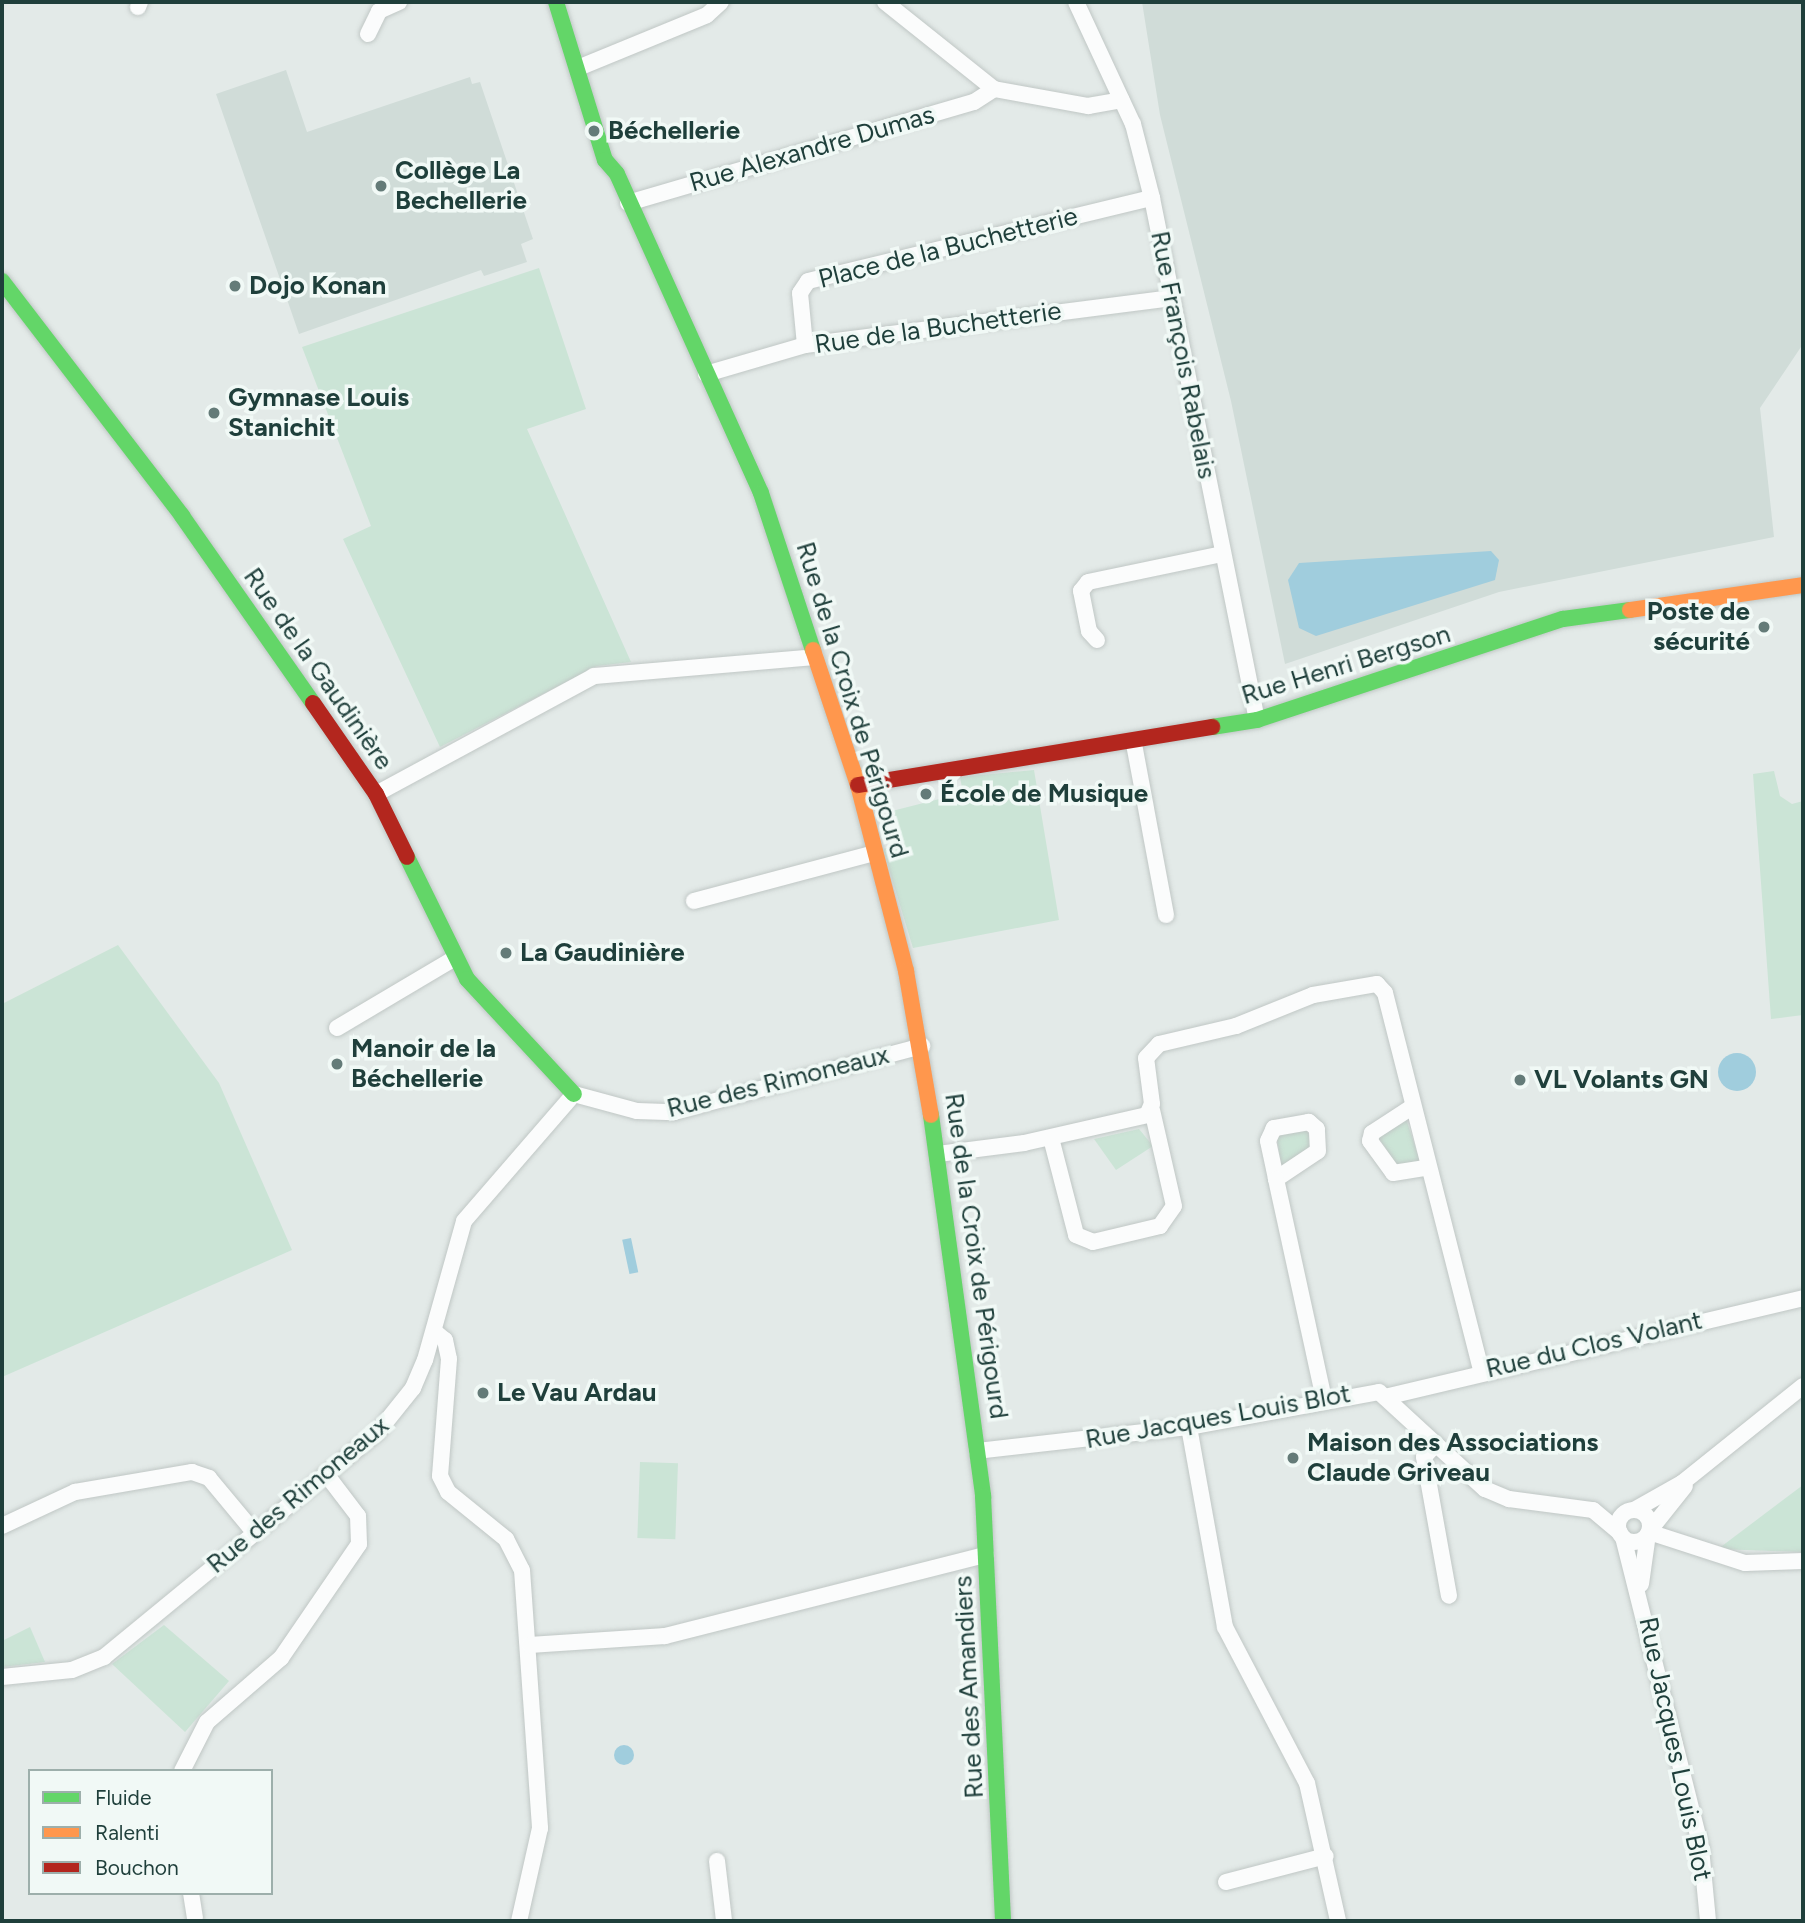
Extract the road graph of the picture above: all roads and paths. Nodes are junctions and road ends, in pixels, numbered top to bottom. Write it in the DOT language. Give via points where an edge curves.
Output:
graph roads {
  1 [pos="399,2"];
  2 [pos="556,2"];
  3 [pos="721,2"];
  4 [pos="885,2"];
  5 [pos="1076,2"];
  6 [pos="368,34"];
  7 [pos="578,68"];
  8 [pos="994,89"];
  9 [pos="1121,100"];
  10 [pos="1152,198"];
  11 [pos="628,202"];
  12 [pos="2,281"];
  13 [pos="1172,298"];
  14 [pos="804,345"];
  15 [pos="706,374"];
  16 [pos="1222,554"];
  17 [pos="1803,585"];
  18 [pos="1097,640"];
  19 [pos="815,657"];
  20 [pos="1257,720"];
  21 [pos="1134,744"];
  22 [pos="858,785"];
  23 [pos="376,794"];
  24 [pos="875,853"];
  25 [pos="694,901"];
  26 [pos="1166,915"];
  27 [pos="453,959"];
  28 [pos="337,1028"];
  29 [pos="922,1046"];
  30 [pos="574,1094"];
  31 [pos="1412,1107"];
  32 [pos="1152,1110"];
  33 [pos="1051,1138"];
  34 [pos="938,1154"];
  35 [pos="1426,1167"];
  36 [pos="1276,1179"];
  37 [pos="1803,1298"];
  38 [pos="435,1332"];
  39 [pos="1480,1371"];
  40 [pos="1803,1386"];
  41 [pos="1385,1397"];
  42 [pos="1324,1399"];
  43 [pos="1189,1427"];
  44 [pos="1435,1444"];
  45 [pos="977,1451"];
  46 [pos="1700,1468"];
  47 [pos="326,1474"];
  48 [pos="1584,1508"];
  49 [pos="1631,1511"];
  50 [pos="2,1526"];
  51 [pos="254,1532"];
  52 [pos="1649,1532"];
  53 [pos="1621,1535"];
  54 [pos="986,1555"];
  55 [pos="1803,1561"];
  56 [pos="1449,1596"];
  57 [pos="1642,1597"];
  58 [pos="530,1644"];
  59 [pos="2,1677"];
  60 [pos="184,1769"];
  61 [pos="1326,1856"];
  62 [pos="717,1860"];
  63 [pos="1226,1882"];
  64 [pos="191,1895"];
  65 [pos="195,1918"];
  66 [pos="519,1921"];
  67 [pos="724,1921"];
  68 [pos="1003,1921"];
  69 [pos="1338,1921"];
  70 [pos="1709,1921"];
  1 -- 6 [label="street" via="379,11"];
  2 -- 7 [label="street, Rue de la Croix de Périgourd"];
  3 -- 7 [label="street" via="707,15"];
  4 -- 8 [label="street"];
  5 -- 9 [label="street, Rue François Rabelais"];
  7 -- 11 [label="street, Rue de la Croix de Périgourd" via="594,131"];
  8 -- 9 [label="street" via="1077,105"];
  8 -- 11 [label="street, Rue Alexandre Dumas" via="974,102"];
  9 -- 10 [label="street, Rue François Rabelais"];
  10 -- 13 [label="street, Rue François Rabelais"];
  10 -- 14 [label="street, Place de la Buchetterie" via="808,281 800,293"];
  11 -- 15 [label="street, Rue de la Croix de Périgourd"];
  12 -- 23 [label="street, Rue de la Gaudinière" via="182,516"];
  13 -- 14 [label="street, Rue de la Buchetterie"];
  13 -- 16 [label="street, Rue François Rabelais"];
  14 -- 15 [label="street, Rue de la Buchetterie"];
  15 -- 19 [label="street, Rue de la Croix de Périgourd" via="761,493"];
  16 -- 18 [label="street" via="1088,582 1083,602"];
  16 -- 20 [label="street, Rue François Rabelais"];
  17 -- 20 [label="street, Rue Henri Bergson" via="1563,619"];
  19 -- 22 [label="street, Rue de la Croix de Périgourd"];
  19 -- 23 [label="street" via="594,676"];
  20 -- 21 [label="street, Rue Henri Bergson"];
  21 -- 22 [label="street, Rue Henri Bergson" via="980,762"];
  21 -- 26 [label="street"];
  22 -- 24 [label="street, Rue de la Croix de Périgourd"];
  23 -- 27 [label="street, Rue de la Gaudinière"];
  24 -- 25 [label="street"];
  24 -- 29 [label="street, Rue de la Croix de Périgourd"];
  27 -- 28 [label="street"];
  27 -- 30 [label="street, Rue de la Gaudinière"];
  29 -- 30 [label="street, Rue des Rimoneaux" via="674,1112 637,1111"];
  29 -- 34 [label="street, Rue de la Croix de Périgourd"];
  30 -- 38 [label="street, Rue des Rimoneaux" via="464,1221 444,1275"];
  31 -- 32 [label="street" via="1385,993 1371,982 1159,1044 1146,1058"];
  31 -- 35 [label="street"];
  31 -- 35 [label="street" via="1372,1133 1370,1141 1393,1173"];
  32 -- 33 [label="street"];
  32 -- 33 [label="street" via="1174,1206 1160,1226 1093,1242 1076,1236"];
  33 -- 34 [label="street"];
  34 -- 45 [label="street, Rue de la Croix de Périgourd"];
  35 -- 39 [label="street"];
  36 -- 42 [label="street"];
  37 -- 39 [label="street, Rue du Clos Volant"];
  38 -- 47 [label="street, Rue des Rimoneaux" via="396,1414"];
  38 -- 58 [label="street" via="444,1340 449,1359 440,1476 448,1492 517,1553"];
  39 -- 41 [label="street, Rue du Clos Volant"];
  40 -- 46 [label="street"];
  41 -- 42 [label="street, Rue Jacques Louis Blot" via="1364,1390"];
  41 -- 44 [label="street, Rue Jacques Louis Blot"];
  42 -- 43 [label="street, Rue Jacques Louis Blot"];
  43 -- 45 [label="street, Rue Jacques Louis Blot"];
  43 -- 61 [label="street" via="1225,1627 1299,1763"];
  44 -- 48 [label="street, Rue Jacques Louis Blot" via="1466,1477 1504,1498"];
  44 -- 56 [label="street" via="1424,1457"];
  45 -- 54 [label="street, Rue des Amandiers"];
  46 -- 49 [label="street"];
  46 -- 52 [label="street"];
  47 -- 51 [label="street, Rue des Rimoneaux"];
  47 -- 60 [label="street" via="358,1516 359,1544 281,1658 207,1722"];
  48 -- 49 [label="street"];
  48 -- 53 [label="street, Rue Jacques Louis Blot"];
  49 -- 52 [label="street" via="1647,1517"];
  49 -- 53 [label="street" via="1618,1523"];
  50 -- 51 [label="street" via="75,1492 192,1472 209,1478"];
  51 -- 59 [label="street, Rue des Rimoneaux" via="104,1657 72,1670"];
  52 -- 53 [label="street" via="1637,1542"];
  52 -- 55 [label="street" via="1745,1563"];
  52 -- 57 [label="street"];
  53 -- 57 [label="street, Rue Jacques Louis Blot"];
  54 -- 58 [label="street" via="665,1636"];
  54 -- 68 [label="street, Rue des Amandiers"];
  57 -- 70 [label="street, Rue Jacques Louis Blot" via="1701,1848"];
  58 -- 66 [label="street" via="540,1828"];
  61 -- 63 [label="street"];
  61 -- 69 [label="street"];
  62 -- 67 [label="street"];
  64 -- 65 [label="street"];
}
